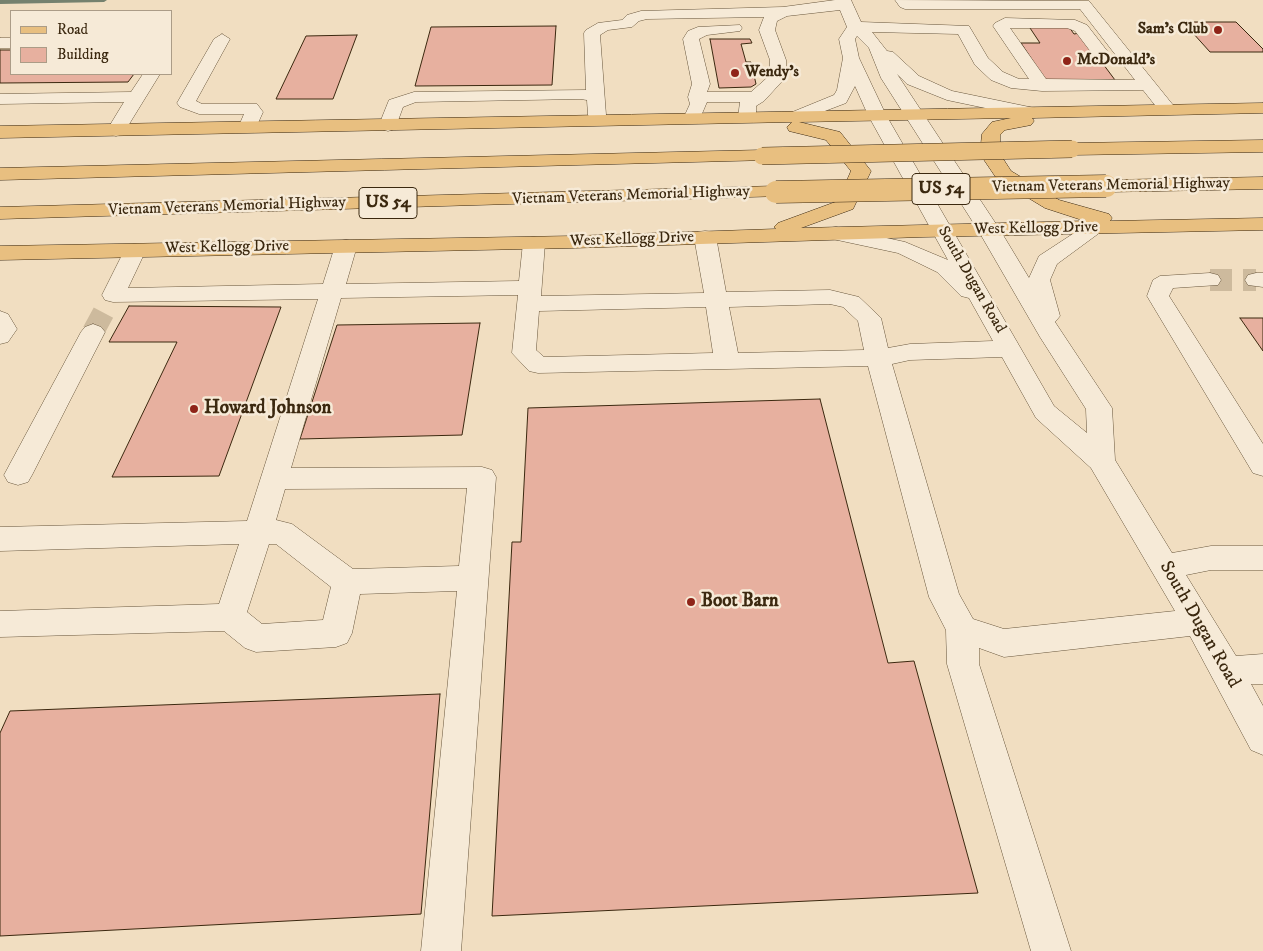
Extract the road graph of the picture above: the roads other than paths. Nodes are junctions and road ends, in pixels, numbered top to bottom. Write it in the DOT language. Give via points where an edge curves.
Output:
graph roads {
  1 [pos="903,0"];
  2 [pos="844,2"];
  3 [pos="783,12"];
  4 [pos="768,26"];
  5 [pos="854,27"];
  6 [pos="222,39"];
  7 [pos="878,47"];
  8 [pos="851,58"];
  9 [pos="150,75"];
  10 [pos="1037,85"];
  11 [pos="1125,85"];
  12 [pos="1148,85"];
  13 [pos="595,96"];
  14 [pos="758,96"];
  15 [pos="136,97"];
  16 [pos="697,97"];
  17 [pos="0,99"];
  18 [pos="1263,108"];
  19 [pos="1168,110"];
  20 [pos="1116,111"];
  21 [pos="1042,112"];
  22 [pos="877,115"];
  23 [pos="914,115"];
  24 [pos="796,117"];
  25 [pos="751,118"];
  26 [pos="692,119"];
  27 [pos="598,121"];
  28 [pos="388,125"];
  29 [pos="247,128"];
  30 [pos="116,130"];
  31 [pos="0,132"];
  32 [pos="1263,146"];
  33 [pos="0,174"];
  34 [pos="1263,183"];
  35 [pos="0,213"];
  36 [pos="1263,224"];
  37 [pos="1166,226"];
  38 [pos="1095,228"];
  39 [pos="989,230"];
  40 [pos="943,231"];
  41 [pos="836,233"];
  42 [pos="747,236"];
  43 [pos="705,237"];
  44 [pos="534,243"];
  45 [pos="346,246"];
  46 [pos="135,250"];
  47 [pos="0,253"];
  48 [pos="1210,280"];
  49 [pos="333,291"];
  50 [pos="529,296"];
  51 [pos="717,300"];
  52 [pos="988,309"];
  53 [pos="0,319"];
  54 [pos="93,332"];
  55 [pos="0,336"];
  56 [pos="1052,337"];
  57 [pos="1010,349"];
  58 [pos="878,358"];
  59 [pos="727,361"];
  60 [pos="1101,461"];
  61 [pos="1263,466"];
  62 [pos="277,474"];
  63 [pos="18,476"];
  64 [pos="258,532"];
  65 [pos="0,538"];
  66 [pos="1263,558"];
  67 [pos="1165,566"];
  68 [pos="473,578"];
  69 [pos="347,582"];
  70 [pos="230,617"];
  71 [pos="1198,622"];
  72 [pos="0,624"];
  73 [pos="962,629"];
  74 [pos="1263,669"];
  75 [pos="1226,671"];
  76 [pos="1254,705"];
  77 [pos="1263,739"];
  78 [pos="441,951"];
  79 [pos="1051,951"];
  1 -- 12 [label="street" via="905,4 1084,4"];
  2 -- 3 [label="street"];
  2 -- 5 [label="street, South Dugan Road"];
  3 -- 4 [label="street" via="770,19"];
  3 -- 13 [label="street" via="646,14 626,24 604,26 592,33"];
  4 -- 14 [label="street" via="778,60 777,76"];
  4 -- 16 [label="street" via="704,30 694,34 691,39 701,84"];
  5 -- 7 [label="street, South Dugan Road"];
  5 -- 8 [label="street, South Dugan Road" via="847,39"];
  5 -- 10 [label="street" via="963,29 981,61 997,76 1016,84"];
  6 -- 29 [label="street" via="186,103 199,109 252,108 254,112"];
  7 -- 21 [label="street" via="913,80 947,95"];
  7 -- 23 [label="street, South Dugan Road" via="890,78"];
  8 -- 22 [label="street, South Dugan Road"];
  8 -- 24 [label="street" via="846,90 840,99"];
  9 -- 15 [label="street"];
  10 -- 11 [label="street"];
  10 -- 11 [label="street" via="1003,30 1001,26 1005,23 1063,22 1081,28"];
  10 -- 21 [label="street"];
  11 -- 12 [label="street"];
  12 -- 19 [label="street"];
  13 -- 27 [label="street"];
  13 -- 28 [label="street" via="414,97 395,104"];
  14 -- 16 [label="street"];
  14 -- 25 [label="street" via="747,105"];
  15 -- 17 [label="street"];
  15 -- 30 [label="street"];
  16 -- 26 [label="street" via="699,104"];
  18 -- 19 [label="main road"];
  19 -- 20 [label="main road"];
  20 -- 21 [label="main road"];
  20 -- 37 [label="main road" via="999,126 990,134 990,154 1004,175 1052,204 1089,216"];
  21 -- 23 [label="main road"];
  22 -- 23 [label="main road"];
  22 -- 24 [label="main road"];
  22 -- 40 [label="street, South Dugan Road"];
  23 -- 39 [label="street, South Dugan Road"];
  24 -- 25 [label="main road"];
  25 -- 26 [label="main road"];
  25 -- 42 [label="main road" via="833,136 861,171 846,205 797,224"];
  26 -- 27 [label="main road"];
  27 -- 28 [label="main road"];
  28 -- 29 [label="main road"];
  29 -- 30 [label="main road"];
  30 -- 31 [label="main road"];
  32 -- 33 [label="main road, Vietnam Veterans Memorial Highway / US 54, bridge"];
  34 -- 35 [label="main road, Vietnam Veterans Memorial Highway / US 54, bridge" via="776,192"];
  36 -- 37 [label="main road, West Kellogg Drive"];
  37 -- 38 [label="main road, West Kellogg Drive"];
  38 -- 39 [label="main road, West Kellogg Drive"];
  38 -- 56 [label="street" via="1047,262 1039,280"];
  39 -- 40 [label="main road, West Kellogg Drive"];
  39 -- 56 [label="street, South Dugan Road"];
  40 -- 41 [label="main road, West Kellogg Drive"];
  40 -- 52 [label="street, South Dugan Road"];
  41 -- 42 [label="main road, West Kellogg Drive"];
  41 -- 52 [label="street" via="905,248 928,258 944,268"];
  42 -- 43 [label="main road, West Kellogg Drive"];
  43 -- 44 [label="main road, West Kellogg Drive"];
  43 -- 51 [label="street"];
  44 -- 45 [label="main road, West Kellogg Drive"];
  44 -- 50 [label="street"];
  45 -- 46 [label="main road, West Kellogg Drive"];
  45 -- 49 [label="street"];
  46 -- 47 [label="main road, West Kellogg Drive"];
  46 -- 49 [label="street" via="110,301"];
  48 -- 61 [label="street" via="1168,281 1161,285 1158,296"];
  49 -- 50 [label="street"];
  49 -- 62 [label="street"];
  50 -- 51 [label="street"];
  50 -- 59 [label="street" via="524,353 538,365"];
  51 -- 58 [label="street" via="830,297 851,302 869,318"];
  51 -- 59 [label="street"];
  52 -- 57 [label="street, South Dugan Road"];
  53 -- 55 [label="street" via="5,329"];
  54 -- 63 [label="street"];
  56 -- 60 [label="street, South Dugan Road" via="1098,408"];
  57 -- 58 [label="street" via="910,352"];
  57 -- 60 [label="street, South Dugan Road" via="1045,412"];
  58 -- 59 [label="street"];
  58 -- 73 [label="street" via="944,597"];
  60 -- 67 [label="street, South Dugan Road"];
  62 -- 64 [label="street"];
  62 -- 68 [label="street" via="482,477"];
  64 -- 65 [label="street"];
  64 -- 69 [label="street" via="282,532"];
  64 -- 70 [label="street"];
  66 -- 67 [label="street" via="1211,558"];
  67 -- 71 [label="street, South Dugan Road"];
  68 -- 69 [label="street"];
  68 -- 78 [label="street"];
  69 -- 70 [label="street" via="336,633 256,638"];
  70 -- 72 [label="street"];
  71 -- 73 [label="street" via="1004,643"];
  71 -- 75 [label="street, South Dugan Road"];
  73 -- 79 [label="street" via="963,664"];
  74 -- 75 [label="street"];
  75 -- 76 [label="street, South Dugan Road"];
  76 -- 77 [label="street, South Dugan Road"];
}
